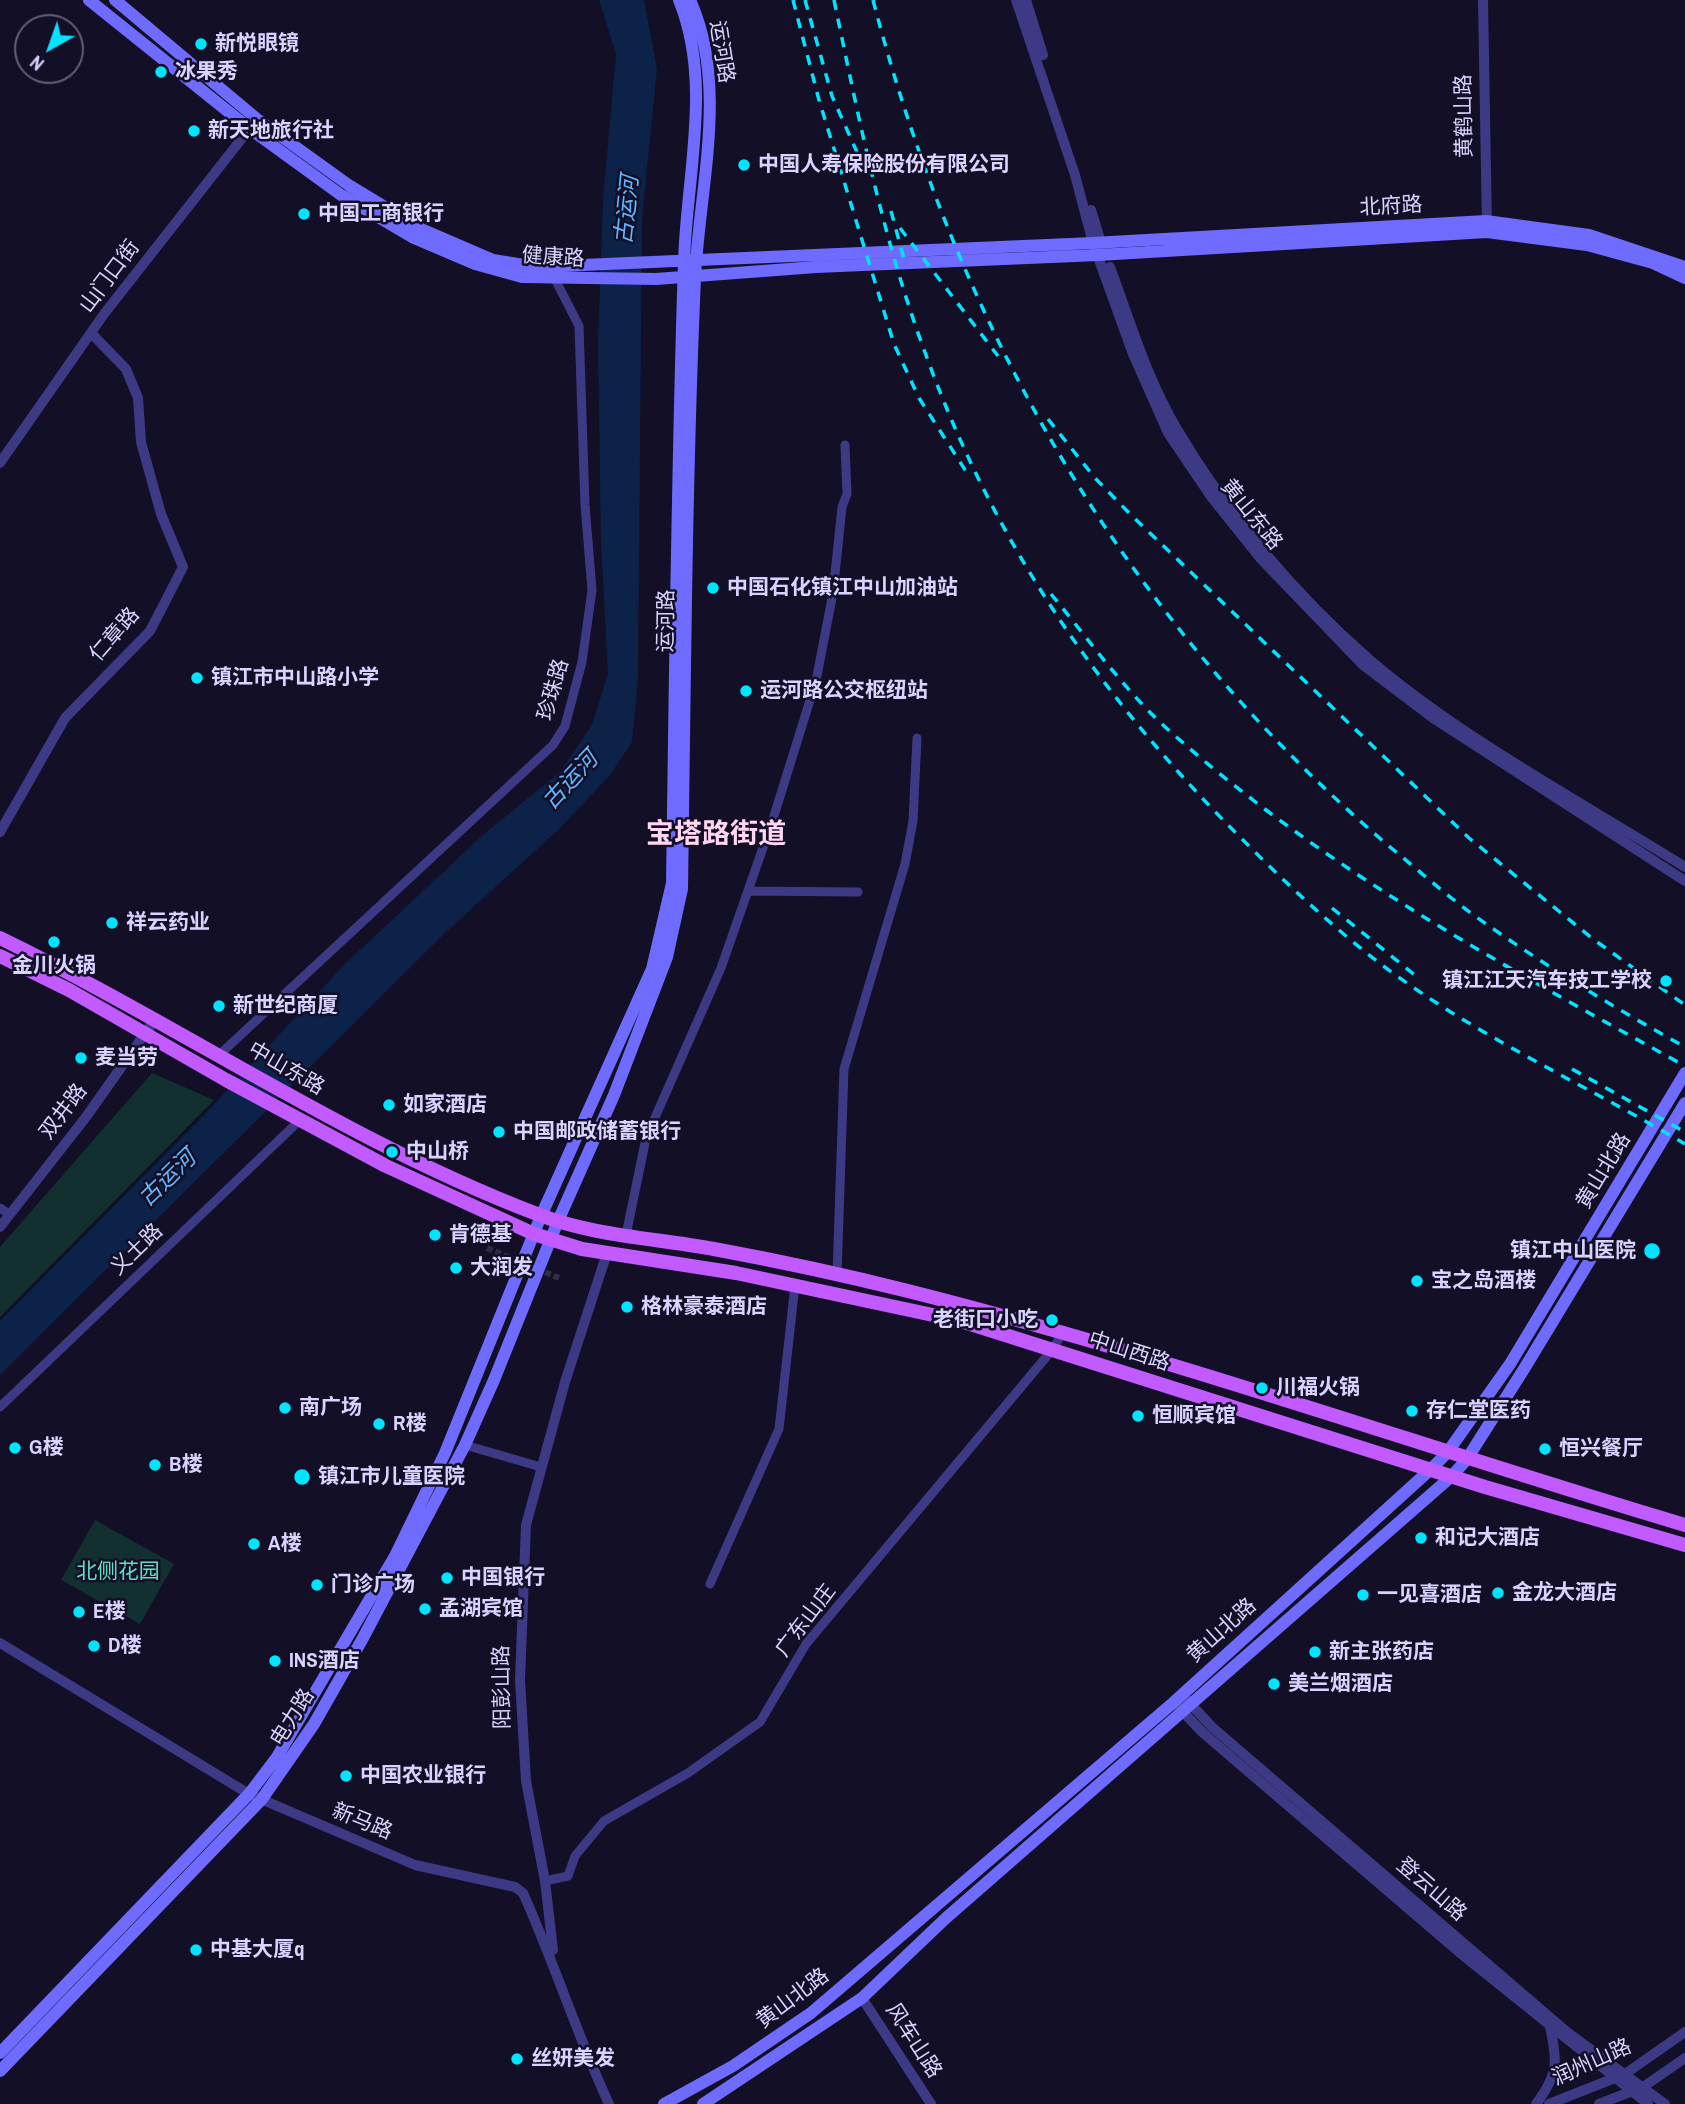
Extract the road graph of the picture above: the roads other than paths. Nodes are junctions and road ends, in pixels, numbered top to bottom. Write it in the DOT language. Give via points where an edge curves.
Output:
graph roads {
  1 [pos="89,0"];
  2 [pos="115,0"];
  3 [pos="679,0"];
  4 [pos="690,0"];
  5 [pos="1016,0"];
  6 [pos="1026,0"];
  7 [pos="1483,0"];
  8 [pos="254,124"];
  9 [pos="1487,226"];
  10 [pos="1099,249"];
  11 [pos="690,261"];
  12 [pos="1685,267"];
  13 [pos="689,277"];
  14 [pos="1685,278"];
  15 [pos="555,279"];
  16 [pos="92,334"];
  17 [pos="845,445"];
  18 [pos="0,463"];
  19 [pos="917,738"];
  20 [pos="0,832"];
  21 [pos="1685,867"];
  22 [pos="1685,881"];
  23 [pos="748,891"];
  24 [pos="858,892"];
  25 [pos="0,938"];
  26 [pos="0,956"];
  27 [pos="156,1018"];
  28 [pos="148,1033"];
  29 [pos="219,1055"];
  30 [pos="1685,1073"];
  31 [pos="1685,1102"];
  32 [pos="300,1120"];
  33 [pos="5,1211"];
  34 [pos="541,1216"];
  35 [pos="558,1221"];
  36 [pos="0,1227"];
  37 [pos="534,1234"];
  38 [pos="626,1235"];
  39 [pos="550,1239"];
  40 [pos="607,1253"];
  41 [pos="837,1275"];
  42 [pos="795,1284"];
  43 [pos="1062,1334"];
  44 [pos="1052,1350"];
  45 [pos="0,1407"];
  46 [pos="465,1445"];
  47 [pos="1447,1453"];
  48 [pos="1467,1460"];
  49 [pos="541,1467"];
  50 [pos="1431,1469"];
  51 [pos="1452,1476"];
  52 [pos="1685,1525"];
  53 [pos="1685,1545"];
  54 [pos="710,1584"];
  55 [pos="0,1643"];
  56 [pos="1178,1698"];
  57 [pos="1187,1709"];
  58 [pos="249,1794"];
  59 [pos="262,1799"];
  60 [pos="545,1881"];
  61 [pos="554,1962"];
  62 [pos="862,1998"];
  63 [pos="1550,2027"];
  64 [pos="1685,2032"];
  65 [pos="0,2053"];
  66 [pos="1685,2059"];
  67 [pos="0,2071"];
  68 [pos="1620,2076"];
  69 [pos="1638,2089"];
  70 [pos="609,2104"];
  71 [pos="664,2104"];
  72 [pos="704,2104"];
  73 [pos="931,2104"];
  74 [pos="1536,2104"];
  75 [pos="1549,2104"];
  76 [pos="1599,2104"];
  77 [pos="1648,2104"];
  78 [pos="1665,2104"];
  1 -- 8 [label="main road, 健康路"];
  2 -- 8 [label="main road, 健康路"];
  3 -- 11 [label="main road, 运河路" via="693,45 695,90"];
  4 -- 11 [label="main road, 运河路" via="702,41 709,114"];
  5 -- 10 [label="street, 黄山东路"];
  6 -- 10 [label="street, 黄山东路"];
  7 -- 9 [label="street, 黄鹤山路"];
  8 -- 11 [label="main road, 健康路" via="421,229 493,260 536,267"];
  8 -- 15 [label="main road, 健康路" via="341,195 414,238 522,278"];
  8 -- 16 [label="street, 山门口街"];
  9 -- 10 [label="main road, 北府路"];
  9 -- 12 [label="main road, 北府路" via="1589,235"];
  9 -- 14 [label="main road, 北府路" via="1587,245 1653,263"];
  10 -- 11 [label="main road, 健康路"];
  10 -- 13 [label="main road, 健康路"];
  10 -- 21 [label="street, 黄山东路" via="1175,426 1215,488 1304,595 1372,661 1438,711"];
  10 -- 22 [label="street, 黄山东路" via="1133,354 1168,433 1260,558 1363,665 1433,718"];
  11 -- 13 [label="main road, 运河路"];
  13 -- 15 [label="main road, 健康路"];
  13 -- 34 [label="main road, 运河路" via="672,883 652,969"];
  13 -- 35 [label="main road, 运河路" via="681,888 667,957 614,1095"];
  15 -- 29 [label="street, 珍珠路" via="579,326 584,505 592,590 582,662 565,726 553,746"];
  16 -- 18 [label="street, 山门口街"];
  16 -- 20 [label="street, 仁章路" via="126,369 138,398 141,442 161,514 183,567 150,631 65,718"];
  17 -- 23 [label="street" via="847,494 816,681"];
  19 -- 41 [label="street" via="913,821 905,864 844,1069"];
  23 -- 24 [label="street"];
  23 -- 38 [label="street" via="722,968 646,1138"];
  25 -- 27 [label="main road, 中山东路"];
  26 -- 28 [label="main road, 中山东路"];
  27 -- 28 [label="street, 双井路"];
  27 -- 29 [label="main road, 中山东路"];
  28 -- 32 [label="main road, 中山东路"];
  28 -- 33 [label="street, 双井路"];
  29 -- 34 [label="main road, 中山东路" via="387,1150"];
  30 -- 47 [label="main road, 黄山北路" via="1510,1364"];
  31 -- 48 [label="main road, 黄山北路"];
  32 -- 37 [label="main road, 中山东路" via="386,1166"];
  32 -- 45 [label="street, 义土路"];
  33 -- 36 [label="street, 双井路"];
  34 -- 35 [label="main road, 中山东路"];
  34 -- 37 [label="main road, 运河路"];
  35 -- 38 [label="main road, 中山西路"];
  35 -- 39 [label="main road, 运河路"];
  37 -- 39 [label="main road, 中山东路"];
  37 -- 58 [label="main road, 电力路" via="446,1453 395,1556 277,1757"];
  38 -- 41 [label="main road, 中山西路"];
  39 -- 40 [label="main road, 中山西路"];
  39 -- 46 [label="main road, 电力路"];
  40 -- 42 [label="main road, 中山西路"];
  40 -- 49 [label="street, 阳彭山路"];
  41 -- 43 [label="main road, 中山西路"];
  42 -- 44 [label="main road, 中山西路" via="961,1321"];
  42 -- 54 [label="street" via="779,1429"];
  43 -- 44 [label="street, 广东山庄"];
  43 -- 47 [label="main road, 中山西路"];
  44 -- 50 [label="main road, 中山西路"];
  44 -- 60 [label="street, 广东山庄" via="806,1644 760,1721 688,1773 604,1821 575,1856 568,1875"];
  46 -- 49 [label="street"];
  46 -- 59 [label="main road, 电力路" via="314,1724"];
  47 -- 48 [label="main road, 中山西路"];
  47 -- 50 [label="main road, 黄山北路"];
  48 -- 51 [label="main road, 黄山北路"];
  48 -- 52 [label="main road, 中山西路"];
  49 -- 60 [label="street, 阳彭山路" via="526,1525 520,1680 526,1781"];
  50 -- 51 [label="main road, 中山西路"];
  50 -- 56 [label="main road, 黄山北路"];
  51 -- 53 [label="main road, 中山西路"];
  51 -- 57 [label="main road, 黄山北路"];
  55 -- 58 [label="street, 新马路"];
  56 -- 57 [label="street, 登云山路"];
  56 -- 71 [label="main road, 黄山北路" via="811,2013 733,2066"];
  57 -- 62 [label="main road, 黄山北路" via="946,1918"];
  57 -- 63 [label="street, 登云山路" via="1212,1741"];
  57 -- 68 [label="street, 登云山路"];
  58 -- 59 [label="street, 新马路"];
  58 -- 65 [label="main road, 电力路"];
  59 -- 61 [label="street, 新马路" via="415,1865 515,1887 523,1893"];
  59 -- 67 [label="main road, 电力路"];
  60 -- 61 [label="street, 阳彭山路"];
  61 -- 70 [label="street, 新马路" via="579,2040"];
  62 -- 72 [label="main road, 黄山北路"];
  62 -- 73 [label="street, 风车山路"];
  63 -- 68 [label="street, 登云山路"];
  63 -- 74 [label="street" via="1557,2064"];
  64 -- 68 [label="street, 润州山路"];
  66 -- 69 [label="street, 润州山路"];
  68 -- 69 [label="street, 登云山路"];
  68 -- 75 [label="street, 润州山路"];
  69 -- 76 [label="street, 润州山路"];
  69 -- 77 [label="street, 登云山路"];
  69 -- 78 [label="street, 登云山路"];
}
